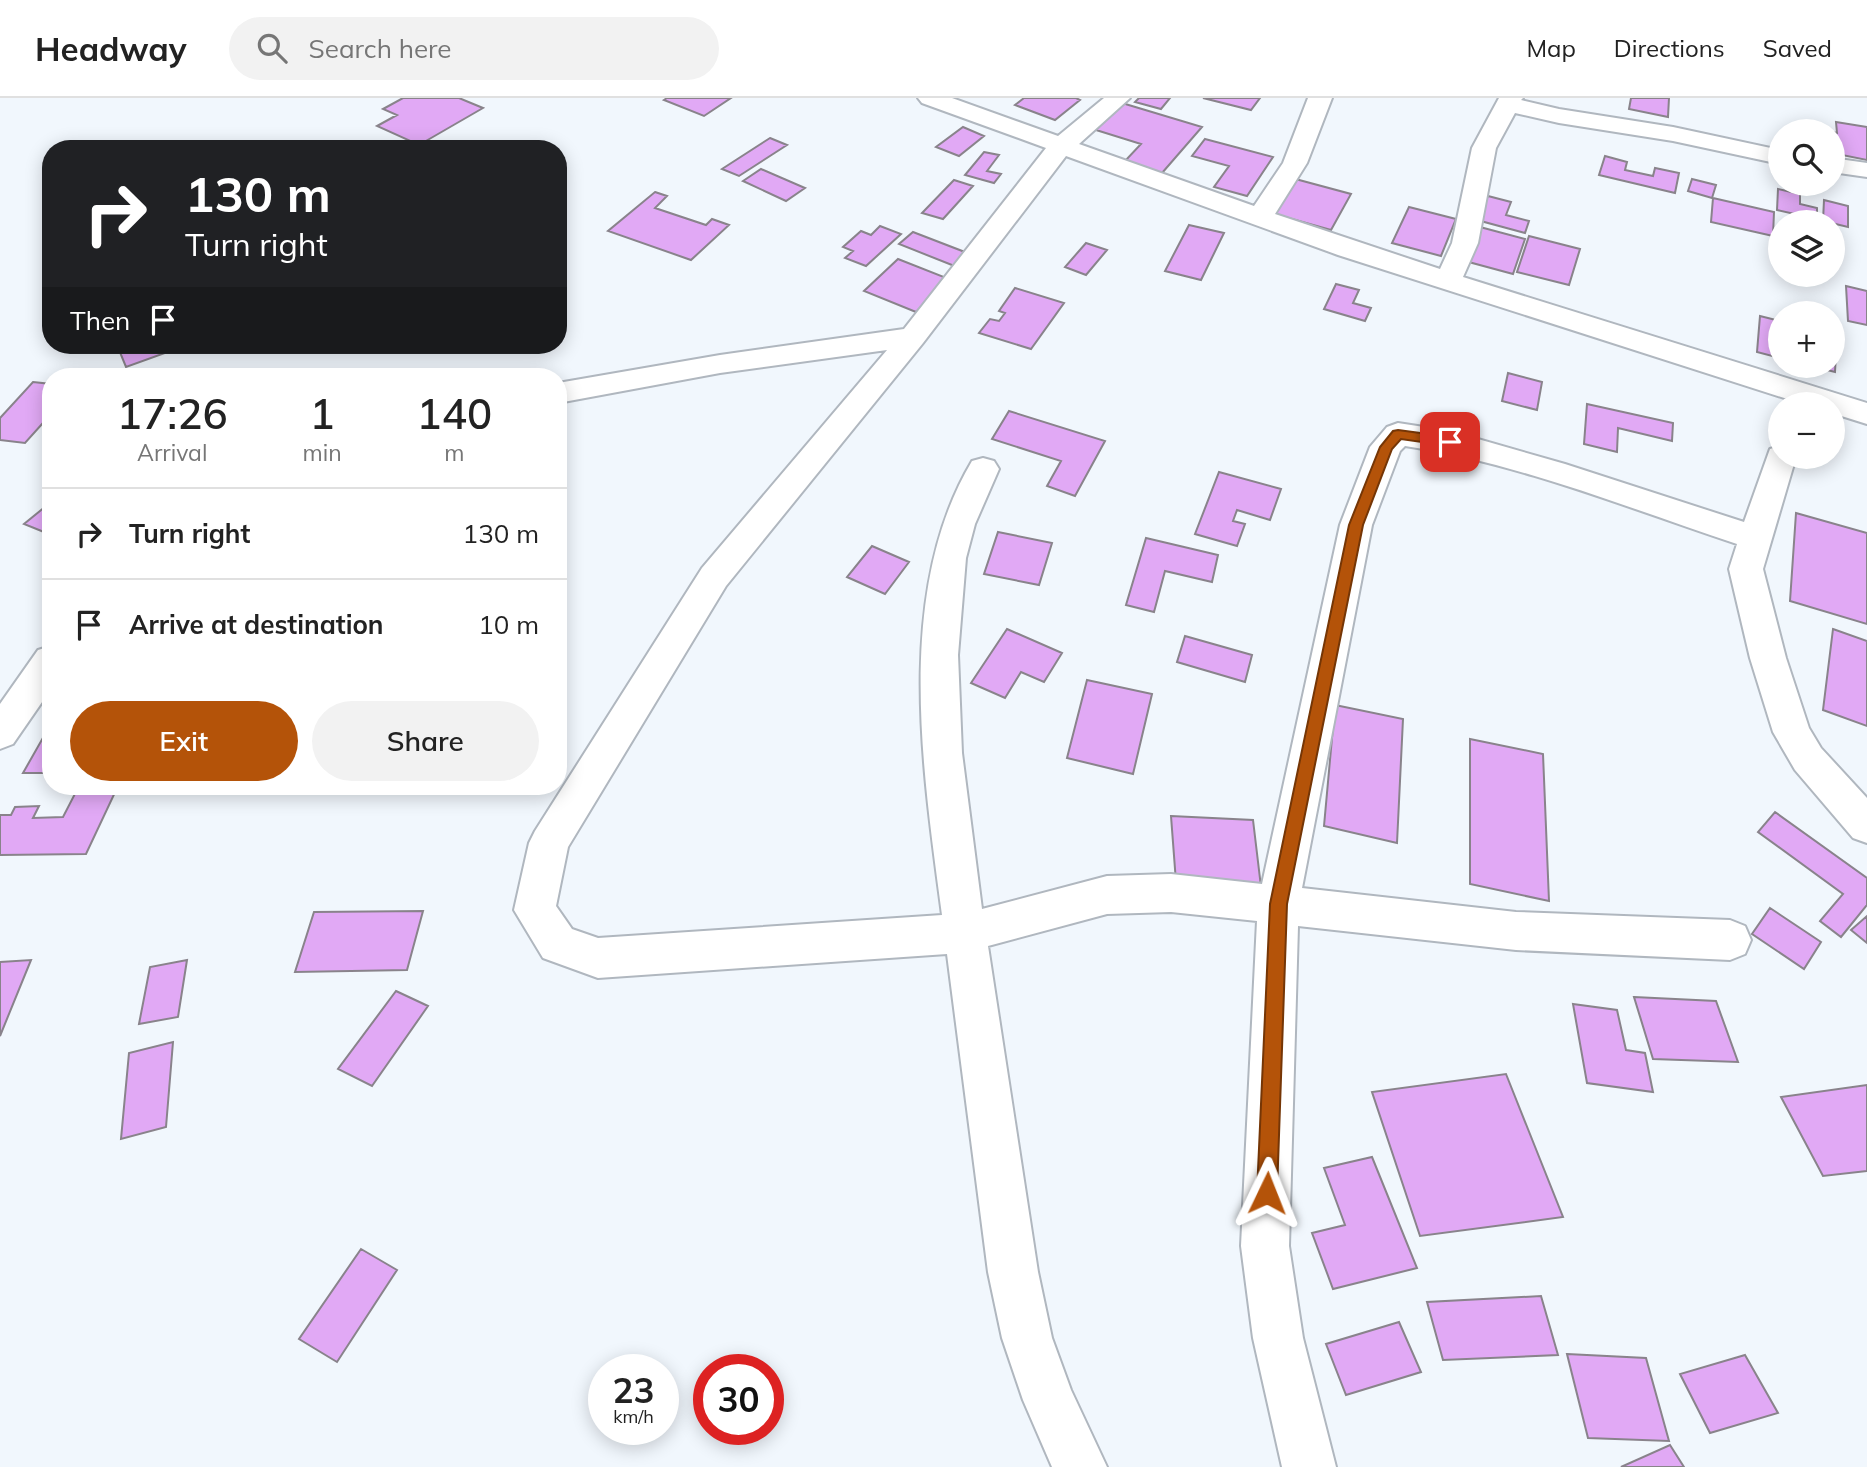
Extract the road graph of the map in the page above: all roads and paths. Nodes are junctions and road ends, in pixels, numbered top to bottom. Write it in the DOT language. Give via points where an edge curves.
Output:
graph roads {
  1 [pos="930,98"];
  2 [pos="1118,98"];
  3 [pos="1320,98"];
  4 [pos="1510,101"];
  5 [pos="1060,147"];
  6 [pos="1768,154"];
  7 [pos="1845,167"];
  8 [pos="1867,170"];
  9 [pos="1259,218"];
  10 [pos="1448,281"];
  11 [pos="913,337"];
  12 [pos="567,391"];
  13 [pos="1778,392"];
  14 [pos="1845,409"];
  15 [pos="1867,414"];
  16 [pos="983,469"];
  17 [pos="1777,469"];
  18 [pos="1756,538"];
  19 [pos="42,673"];
  20 [pos="0,733"];
  21 [pos="1867,826"];
  22 [pos="1278,904"];
  23 [pos="965,933"];
  24 [pos="1730,940"];
  25 [pos="1080,1467"];
  26 [pos="1309,1467"];
  1 -- 5 [label="street"];
  2 -- 5 [label="street"];
  3 -- 9 [label="street" via="1295,163"];
  4 -- 6 [label="street" via="1559,116"];
  4 -- 10 [label="street" via="1484,148 1465,243"];
  5 -- 9 [label="street"];
  5 -- 11 [label="street"];
  7 -- 8 [label="street"];
  9 -- 10 [label="street"];
  10 -- 13 [label="street"];
  11 -- 12 [label="street"];
  11 -- 23 [label="street" via="714,577 549,844 535,910 558,944 598,958"];
  14 -- 15 [label="street"];
  16 -- 23 [label="street" via="961,516 950,557 943,617 941,711"];
  17 -- 18 [label="street"];
  18 -- 21 [label="street" via="1746,569 1792,732 1808,758"];
  18 -- 22 [label="street" via="1463,445 1398,434 1386,447 1356,525"];
  19 -- 20 [label="street"];
  22 -- 23 [label="street" via="1171,893 1107,895"];
  22 -- 24 [label="street" via="1516,931"];
  22 -- 26 [label="street" via="1265,1246 1278,1338"];
  23 -- 25 [label="street" via="1013,1272 1027,1338"];
}
